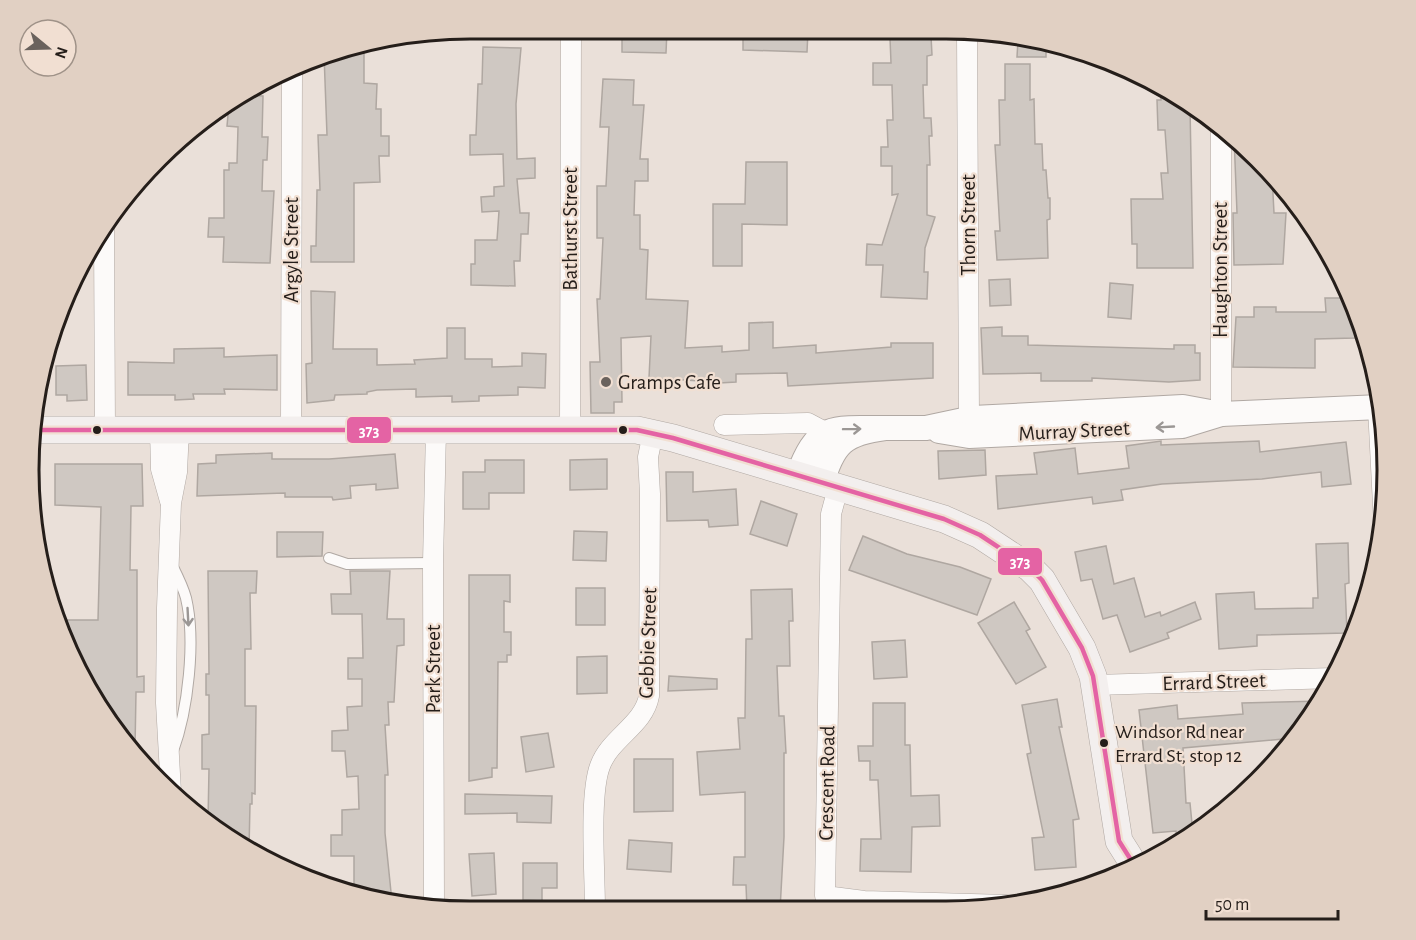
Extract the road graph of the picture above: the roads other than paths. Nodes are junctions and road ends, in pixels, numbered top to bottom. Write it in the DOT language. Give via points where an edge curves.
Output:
graph roads {
  1 [pos="571,39"];
  2 [pos="967,40"];
  3 [pos="292,78"];
  4 [pos="1221,139"];
  5 [pos="104,243"];
  6 [pos="1372,407"];
  7 [pos="1221,414"];
  8 [pos="724,425"];
  9 [pos="969,427"];
  10 [pos="885,428"];
  11 [pos="105,429"];
  12 [pos="170,429"];
  13 [pos="570,429"];
  14 [pos="41,430"];
  15 [pos="291,430"];
  16 [pos="436,430"];
  17 [pos="825,432"];
  18 [pos="653,433"];
  19 [pos="820,482"];
  20 [pos="329,558"];
  21 [pos="432,562"];
  22 [pos="1323,678"];
  23 [pos="1095,686"];
  24 [pos="171,780"];
  25 [pos="1131,860"];
  26 [pos="434,899"];
  27 [pos="595,901"];
  28 [pos="823,901"];
  1 -- 13 [label="street, Bathurst Street"];
  2 -- 9 [label="street, Thorn Street"];
  3 -- 15 [label="street, Argyle Street"];
  4 -- 7 [label="street, Haughton Street"];
  5 -- 11 [label="street"];
  6 -- 7 [label="street, Murray Street"];
  7 -- 9 [label="street, Murray Street" via="1182,426"];
  8 -- 17 [label="street, Murray Street" via="808,423"];
  9 -- 10 [label="street, Murray Street"];
  17 -- 10 [label="street, Murray Street, one-way"];
  10 -- 19 [label="street, Murray Street" via="856,433 840,444"];
  11 -- 12 [label="main road"];
  11 -- 14 [label="main road"];
  12 -- 15 [label="main road"];
  12 -- 24 [label="street" via="161,470 171,503 167,680"];
  13 -- 16 [label="main road"];
  13 -- 18 [label="main road"];
  15 -- 16 [label="main road"];
  16 -- 21 [label="street, Park Street"];
  17 -- 19 [label="street" via="812,446"];
  18 -- 19 [label="main road"];
  18 -- 27 [label="street, Gebbie Street" via="648,465 649,696 645,710 608,750 599,767 595,789"];
  19 -- 23 [label="main road" via="960,525 1030,568 1047,586 1082,648"];
  19 -- 28 [label="street, Crescent Road" via="831,514"];
  20 -- 21 [label="lane" via="347,564"];
  21 -- 26 [label="street, Park Street"];
  22 -- 23 [label="street, Errard Street"];
  23 -- 25 [label="main road" via="1119,841"];
}
